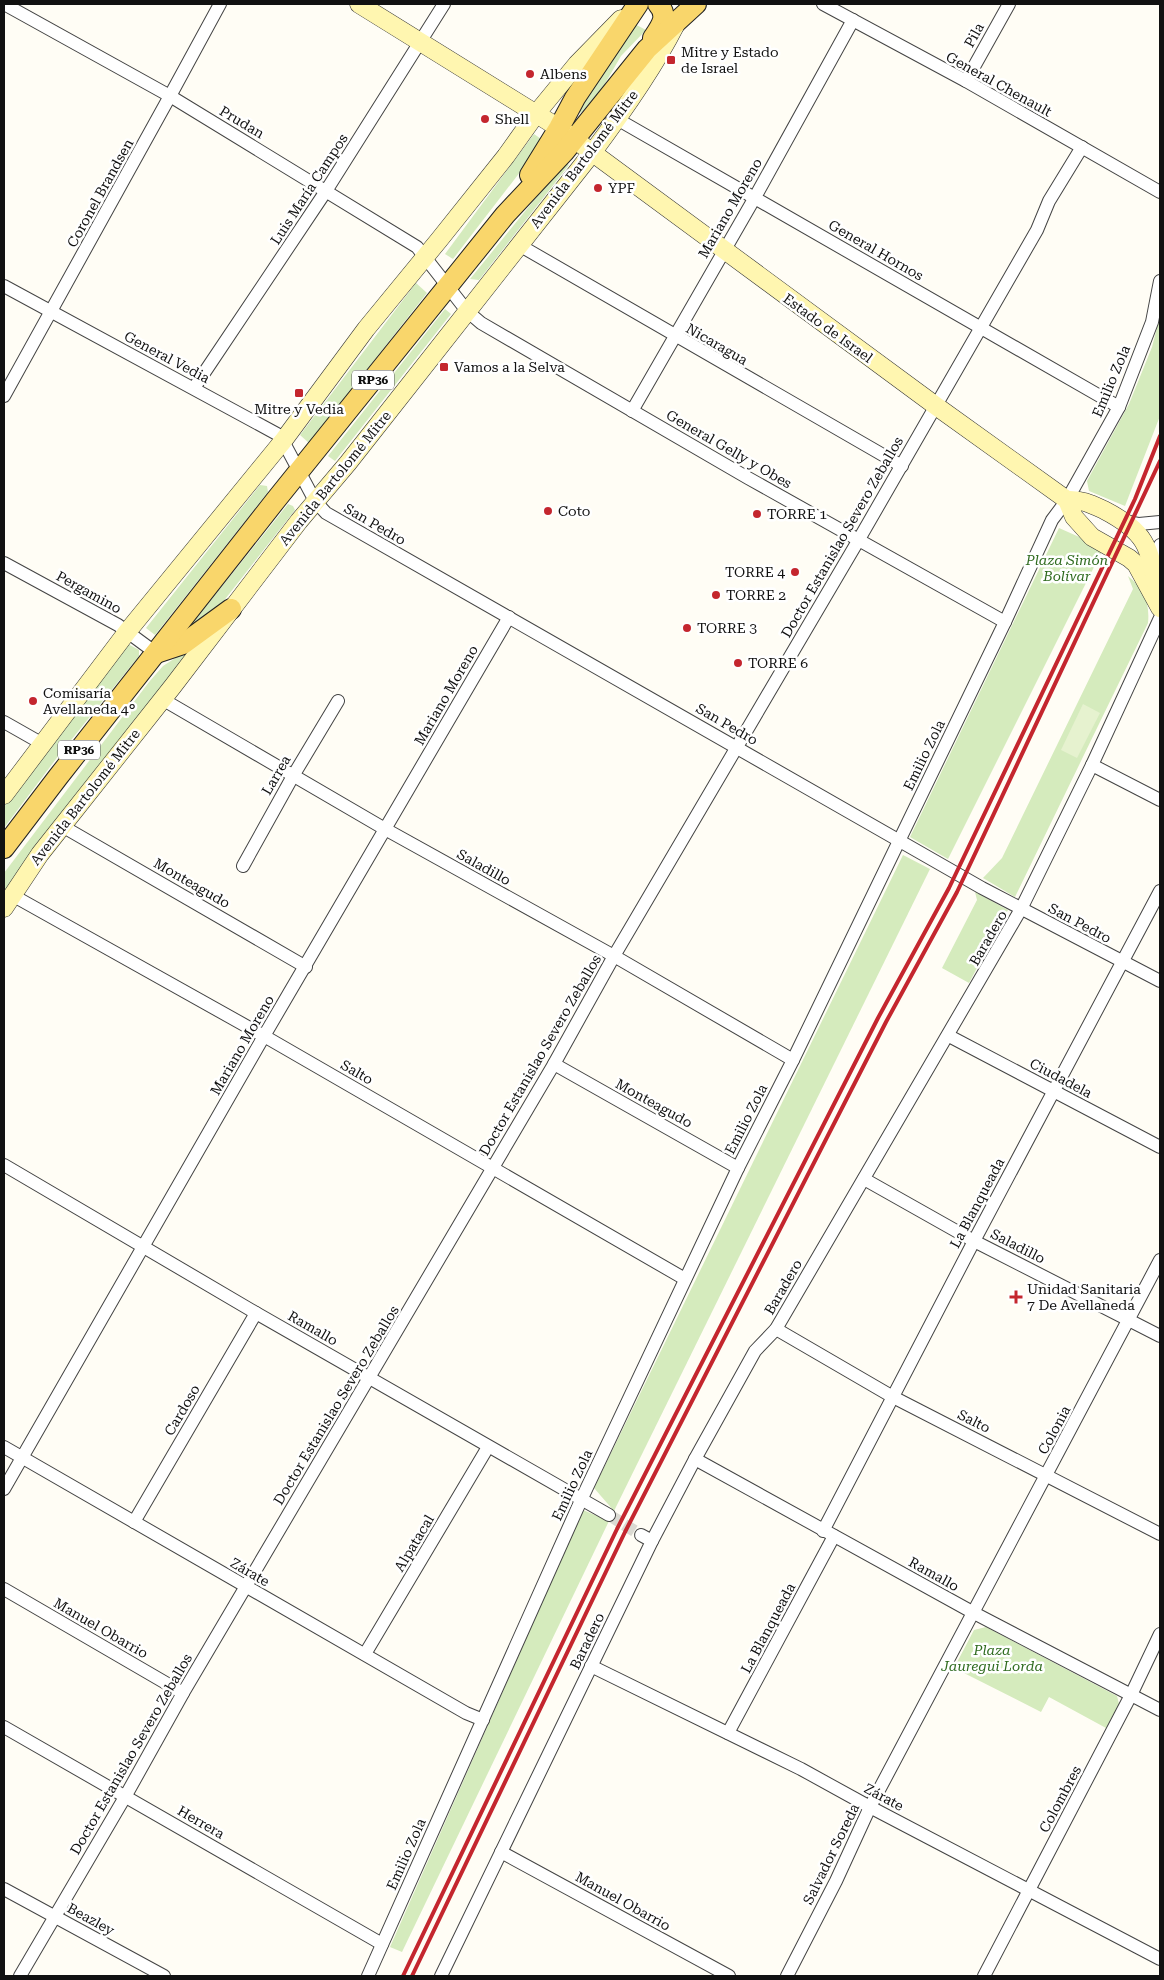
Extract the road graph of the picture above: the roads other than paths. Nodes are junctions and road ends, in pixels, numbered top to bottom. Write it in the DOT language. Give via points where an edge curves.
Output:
graph roads {
  1 [pos="4,4"];
  2 [pos="220,4"];
  3 [pos="359,4"];
  4 [pos="444,4"];
  5 [pos="637,4"];
  6 [pos="658,4"];
  7 [pos="696,4"];
  8 [pos="823,4"];
  9 [pos="1009,4"];
  10 [pos="853,20"];
  11 [pos="678,21"];
  12 [pos="421,43"];
  13 [pos="648,49"];
  14 [pos="966,81"];
  15 [pos="170,96"];
  16 [pos="536,114"];
  17 [pos="617,119"];
  18 [pos="566,134"];
  19 [pos="1082,147"];
  20 [pos="592,153"];
  21 [pos="326,191"];
  22 [pos="1160,192"];
  23 [pos="754,199"];
  24 [pos="519,246"];
  25 [pos="723,250"];
  26 [pos="426,256"];
  27 [pos="1160,281"];
  28 [pos="4,286"];
  29 [pos="448,288"];
  30 [pos="50,311"];
  31 [pos="467,311"];
  32 [pos="981,328"];
  33 [pos="674,336"];
  34 [pos="194,388"];
  35 [pos="4,396"];
  36 [pos="936,406"];
  37 [pos="1119,407"];
  38 [pos="632,411"];
  39 [pos="283,441"];
  40 [pos="902,466"];
  41 [pos="298,472"];
  42 [pos="1067,500"];
  43 [pos="314,501"];
  44 [pos="1125,521"];
  45 [pos="1160,522"];
  46 [pos="858,540"];
  47 [pos="1160,544"];
  48 [pos="4,562"];
  49 [pos="1152,562"];
  50 [pos="1160,607"];
  51 [pos="231,609"];
  52 [pos="509,617"];
  53 [pos="1160,618"];
  54 [pos="1005,622"];
  55 [pos="127,632"];
  56 [pos="156,653"];
  57 [pos="162,699"];
  58 [pos="338,701"];
  59 [pos="4,722"];
  60 [pos="41,743"];
  61 [pos="736,747"];
  62 [pos="1092,765"];
  63 [pos="293,776"];
  64 [pos="4,795"];
  65 [pos="1160,800"];
  66 [pos="62,826"];
  67 [pos="385,829"];
  68 [pos="900,840"];
  69 [pos="4,848"];
  70 [pos="243,866"];
  71 [pos="1160,891"];
  72 [pos="8,901"];
  73 [pos="1021,909"];
  74 [pos="614,956"];
  75 [pos="1122,962"];
  76 [pos="306,967"];
  77 [pos="1160,981"];
  78 [pos="264,1036"];
  79 [pos="948,1036"];
  80 [pos="793,1060"];
  81 [pos="554,1064"];
  82 [pos="1054,1091"];
  83 [pos="1160,1147"];
  84 [pos="4,1165"];
  85 [pos="493,1168"];
  86 [pos="738,1168"];
  87 [pos="864,1179"];
  88 [pos="974,1241"];
  89 [pos="143,1246"];
  90 [pos="1160,1260"];
  91 [pos="685,1279"];
  92 [pos="256,1313"];
  93 [pos="1130,1320"];
  94 [pos="776,1329"];
  95 [pos="1160,1336"];
  96 [pos="370,1378"];
  97 [pos="893,1397"];
  98 [pos="488,1447"];
  99 [pos="4,1448"];
  100 [pos="22,1458"];
  101 [pos="695,1459"];
  102 [pos="1047,1475"];
  103 [pos="4,1489"];
  104 [pos="582,1498"];
  105 [pos="609,1515"];
  106 [pos="134,1522"];
  107 [pos="828,1534"];
  108 [pos="1160,1534"];
  109 [pos="246,1586"];
  110 [pos="4,1588"];
  111 [pos="974,1613"];
  112 [pos="1160,1634"];
  113 [pos="365,1654"];
  114 [pos="591,1666"];
  115 [pos="183,1693"];
  116 [pos="1131,1695"];
  117 [pos="1160,1710"];
  118 [pos="483,1720"];
  119 [pos="4,1727"];
  120 [pos="728,1733"];
  121 [pos="126,1796"];
  122 [pos="870,1808"];
  123 [pos="501,1852"];
  124 [pos="4,1889"];
  125 [pos="1029,1890"];
  126 [pos="54,1916"];
  127 [pos="382,1944"];
  128 [pos="1160,1959"];
  129 [pos="20,1976"];
  130 [pos="164,1976"];
  131 [pos="368,1976"];
  132 [pos="441,1976"];
  133 [pos="730,1976"];
  134 [pos="787,1976"];
  135 [pos="984,1976"];
  1 -- 15 [label="street, Prudan"];
  2 -- 15 [label="street, Coronel Brandsen"];
  3 -- 12 [label="street, Estado de Israel"];
  4 -- 12 [label="street, Luis María Campos"];
  5 -- 16 [label="street, Avenida Bartolomé Mitre" via="577,64"];
  5 -- 18 [label="main road, Avenida Bartolomé Mitre / RP36" via="576,98"];
  6 -- 13 [label="main road" via="663,9 663,21"];
  7 -- 11 [label="main road, Avenida Bartolomé Mitre / RP36"];
  8 -- 10 [label="street, General Chenault"];
  9 -- 14 [label="street, Pila"];
  10 -- 14 [label="street, General Chenault"];
  10 -- 23 [label="street, Mariano Moreno"];
  11 -- 13 [label="main road, Avenida Bartolomé Mitre / RP36"];
  11 -- 17 [label="street, Avenida Bartolomé Mitre" via="660,56"];
  12 -- 16 [label="street, Estado de Israel"];
  12 -- 21 [label="street, Luis María Campos"];
  13 -- 18 [label="main road, Avenida Bartolomé Mitre / RP36"];
  14 -- 19 [label="street, General Chenault"];
  15 -- 21 [label="street, Prudan"];
  15 -- 30 [label="street, Coronel Brandsen"];
  16 -- 18 [label="street, Estado de Israel"];
  16 -- 26 [label="street, Avenida Bartolomé Mitre"];
  17 -- 20 [label="street, Avenida Bartolomé Mitre"];
  17 -- 23 [label="street, General Hornos"];
  18 -- 20 [label="street, Estado de Israel"];
  18 -- 29 [label="main road, Avenida Bartolomé Mitre / RP36"];
  19 -- 22 [label="street, General Chenault"];
  19 -- 32 [label="street, Doctor Estanislao Severo Zeballos"];
  20 -- 24 [label="street, Avenida Bartolomé Mitre"];
  20 -- 25 [label="street, Estado de Israel"];
  21 -- 26 [label="street, Prudan" via="418,247"];
  21 -- 34 [label="street, Luis María Campos"];
  23 -- 25 [label="street, Mariano Moreno"];
  23 -- 32 [label="street, General Hornos"];
  24 -- 31 [label="street, Avenida Bartolomé Mitre"];
  24 -- 33 [label="street, Nicaragua"];
  25 -- 33 [label="street, Mariano Moreno"];
  25 -- 36 [label="street, Estado de Israel"];
  26 -- 29 [label="street, Prudan"];
  26 -- 39 [label="street, Avenida Bartolomé Mitre" via="366,329"];
  27 -- 37 [label="street, Emilio Zola" via="1152,322"];
  28 -- 30 [label="street, General Vedia"];
  29 -- 31 [label="street, General Gelly y Obes"];
  29 -- 41 [label="main road, Avenida Bartolomé Mitre / RP36"];
  30 -- 34 [label="street, General Vedia"];
  30 -- 35 [label="street, Coronel Brandsen"];
  31 -- 38 [label="street, General Gelly y Obes" via="481,323"];
  31 -- 43 [label="street, Avenida Bartolomé Mitre" via="348,463"];
  32 -- 36 [label="street, Doctor Estanislao Severo Zeballos"];
  32 -- 37 [label="street, General Hornos"];
  33 -- 38 [label="street, Mariano Moreno"];
  33 -- 40 [label="street, Nicaragua"];
  34 -- 39 [label="street, General Vedia" via="271,430"];
  36 -- 40 [label="street, Doctor Estanislao Severo Zeballos"];
  36 -- 42 [label="street, Estado de Israel"];
  37 -- 42 [label="street, Emilio Zola"];
  38 -- 46 [label="street, General Gelly y Obes"];
  39 -- 41 [label="street, General Vedia"];
  39 -- 55 [label="street, Avenida Bartolomé Mitre"];
  40 -- 46 [label="street, Doctor Estanislao Severo Zeballos"];
  41 -- 43 [label="street, San Pedro"];
  41 -- 56 [label="main road, Avenida Bartolomé Mitre / RP36"];
  42 -- 44 [label="street, Estado de Israel" via="1082,501"];
  42 -- 50 [label="street, Estado de Israel" via="1074,517 1092,537 1136,564"];
  42 -- 54 [label="street, Emilio Zola" via="1052,520"];
  43 -- 51 [label="street, Avenida Bartolomé Mitre"];
  43 -- 52 [label="street, San Pedro" via="326,513"];
  44 -- 45 [label="street" via="1139,524"];
  44 -- 49 [label="street, Estado de Israel" via="1144,542"];
  46 -- 54 [label="street, General Gelly y Obes"];
  46 -- 61 [label="street, Doctor Estanislao Severo Zeballos"];
  47 -- 49 [label="street"];
  48 -- 55 [label="street, Pergamino"];
  49 -- 50 [label="street, Estado de Israel"];
  51 -- 56 [label="main road" via="183,644"];
  51 -- 57 [label="street, Avenida Bartolomé Mitre"];
  52 -- 61 [label="street, San Pedro"];
  52 -- 67 [label="street, Mariano Moreno"];
  53 -- 62 [label="street, Baradero"];
  54 -- 68 [label="street, Emilio Zola"];
  55 -- 56 [label="street, Pergamino"];
  55 -- 60 [label="street, Avenida Bartolomé Mitre"];
  56 -- 69 [label="main road, Avenida Bartolomé Mitre / RP36"];
  57 -- 63 [label="street, Saladillo"];
  57 -- 66 [label="street, Avenida Bartolomé Mitre"];
  58 -- 63 [label="street, Larrea"];
  59 -- 60 [label="street"];
  60 -- 64 [label="street, Avenida Bartolomé Mitre"];
  61 -- 68 [label="street, San Pedro"];
  61 -- 74 [label="street, Doctor Estanislao Severo Zeballos"];
  62 -- 65 [label="street"];
  62 -- 73 [label="street, Baradero"];
  63 -- 67 [label="street, Saladillo"];
  63 -- 70 [label="street, Larrea"];
  66 -- 72 [label="street, Avenida Bartolomé Mitre"];
  66 -- 76 [label="street, Monteagudo"];
  67 -- 74 [label="street, Saladillo"];
  67 -- 76 [label="street, Mariano Moreno"];
  68 -- 73 [label="street, San Pedro"];
  68 -- 80 [label="street, Emilio Zola"];
  71 -- 75 [label="street, La Blanqueada"];
  72 -- 78 [label="street, Salto"];
  73 -- 75 [label="street, San Pedro"];
  73 -- 79 [label="street, Baradero"];
  74 -- 80 [label="street, Saladillo"];
  74 -- 81 [label="street, Doctor Estanislao Severo Zeballos"];
  75 -- 77 [label="street, San Pedro"];
  75 -- 82 [label="street, La Blanqueada"];
  76 -- 78 [label="street, Mariano Moreno"];
  78 -- 85 [label="street, Salto"];
  78 -- 89 [label="street, Mariano Moreno"];
  79 -- 82 [label="street, Ciudadela"];
  79 -- 87 [label="street, Baradero"];
  80 -- 86 [label="street, Emilio Zola"];
  81 -- 85 [label="street, Doctor Estanislao Severo Zeballos"];
  81 -- 86 [label="street, Monteagudo"];
  82 -- 83 [label="street, Ciudadela"];
  82 -- 88 [label="street, La Blanqueada"];
  84 -- 89 [label="street, Ramallo"];
  85 -- 91 [label="street, Salto"];
  85 -- 96 [label="street, Doctor Estanislao Severo Zeballos"];
  86 -- 91 [label="street, Emilio Zola"];
  87 -- 88 [label="street, Saladillo"];
  87 -- 94 [label="street, Baradero"];
  88 -- 93 [label="street, Saladillo"];
  88 -- 97 [label="street, La Blanqueada"];
  89 -- 92 [label="street, Ramallo"];
  89 -- 100 [label="street, Mariano Moreno"];
  90 -- 93 [label="street, Colonia"];
  91 -- 104 [label="street, Emilio Zola"];
  92 -- 96 [label="street, Ramallo"];
  92 -- 106 [label="street, Cardoso"];
  93 -- 95 [label="street, Saladillo"];
  93 -- 102 [label="street, Colonia"];
  94 -- 97 [label="street, Salto"];
  94 -- 101 [label="street, Baradero" via="755,1351"];
  96 -- 98 [label="street, Ramallo"];
  96 -- 109 [label="street, Doctor Estanislao Severo Zeballos"];
  97 -- 102 [label="street, Salto"];
  97 -- 107 [label="street, La Blanqueada"];
  98 -- 104 [label="street, Ramallo"];
  98 -- 113 [label="street, Alpatacal"];
  99 -- 100 [label="street, Zárate"];
  100 -- 103 [label="street, Mariano Moreno"];
  100 -- 106 [label="street, Zárate"];
  101 -- 107 [label="street, Ramallo"];
  101 -- 114 [label="street, Baradero" via="647,1538"];
  102 -- 108 [label="street, Salto"];
  102 -- 111 [label="street, Colonia"];
  104 -- 105 [label="street, Ramallo"];
  104 -- 118 [label="street, Emilio Zola"];
  106 -- 109 [label="street, Zárate"];
  107 -- 111 [label="street, Ramallo"];
  107 -- 120 [label="street, La Blanqueada"];
  109 -- 113 [label="street, Zárate"];
  109 -- 115 [label="street, Doctor Estanislao Severo Zeballos"];
  110 -- 115 [label="street, Manuel Obarrio"];
  111 -- 116 [label="street, Ramallo"];
  111 -- 122 [label="street, Salvador Soreda"];
  112 -- 116 [label="street, Colombres"];
  113 -- 118 [label="street, Zárate"];
  114 -- 120 [label="street, Zárate"];
  114 -- 123 [label="street, Baradero"];
  115 -- 121 [label="street, Doctor Estanislao Severo Zeballos"];
  116 -- 117 [label="street, Ramallo"];
  116 -- 125 [label="street, Colombres"];
  118 -- 127 [label="street, Emilio Zola"];
  119 -- 121 [label="street, Herrera"];
  120 -- 122 [label="street, Zárate"];
  121 -- 126 [label="street, Doctor Estanislao Severo Zeballos"];
  121 -- 127 [label="street, Herrera"];
  122 -- 125 [label="street, Zárate"];
  122 -- 134 [label="street, Salvador Soreda"];
  123 -- 132 [label="street, Baradero"];
  123 -- 133 [label="street, Manuel Obarrio"];
  124 -- 126 [label="street, Beazley"];
  125 -- 128 [label="street, Zárate"];
  125 -- 135 [label="street, Colombres"];
  126 -- 129 [label="street, Doctor Estanislao Severo Zeballos"];
  126 -- 130 [label="street, Beazley"];
  127 -- 131 [label="street, Emilio Zola"];
}
